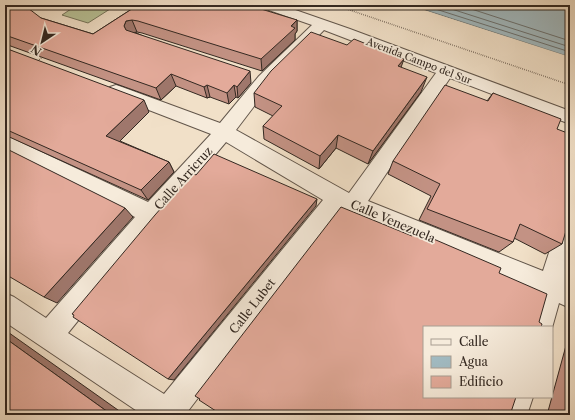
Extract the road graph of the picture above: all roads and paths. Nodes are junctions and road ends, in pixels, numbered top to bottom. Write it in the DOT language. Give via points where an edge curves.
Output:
graph roads {
  1 [pos="268,5"];
  2 [pos="335,5"];
  3 [pos="322,24"];
  4 [pos="48,54"];
  5 [pos="36,62"];
  6 [pos="446,71"];
  7 [pos="570,85"];
  8 [pos="101,86"];
  9 [pos="570,118"];
  10 [pos="224,132"];
  11 [pos="5,142"];
  12 [pos="346,201"];
  13 [pos="151,214"];
  14 [pos="570,222"];
  15 [pos="561,291"];
  16 [pos="5,306"];
  17 [pos="540,326"];
  18 [pos="48,336"];
  19 [pos="518,398"];
  20 [pos="168,414"];
  21 [pos="512,415"];
  1 -- 3 [label="street, Avenida Campo del Sur"];
  2 -- 7 [label="path"];
  3 -- 6 [label="street, Avenida Campo del Sur"];
  3 -- 10 [label="street, Calle Arricruz" via="258,77"];
  4 -- 5 [label="path"];
  6 -- 9 [label="street, Avenida Campo del Sur"];
  6 -- 12 [label="street, Calle Lubet"];
  8 -- 10 [label="street, Calle Venezuela"];
  10 -- 12 [label="street, Calle Venezuela"];
  10 -- 13 [label="street, Calle Arricruz"];
  11 -- 13 [label="street"];
  12 -- 15 [label="street, Calle Venezuela"];
  12 -- 20 [label="street, Calle Lubet"];
  13 -- 18 [label="street, Calle Arricruz"];
  14 -- 15 [label="street"];
  15 -- 17 [label="street"];
  16 -- 18 [label="street"];
  18 -- 20 [label="street"];
  19 -- 21 [label="street"];
}
